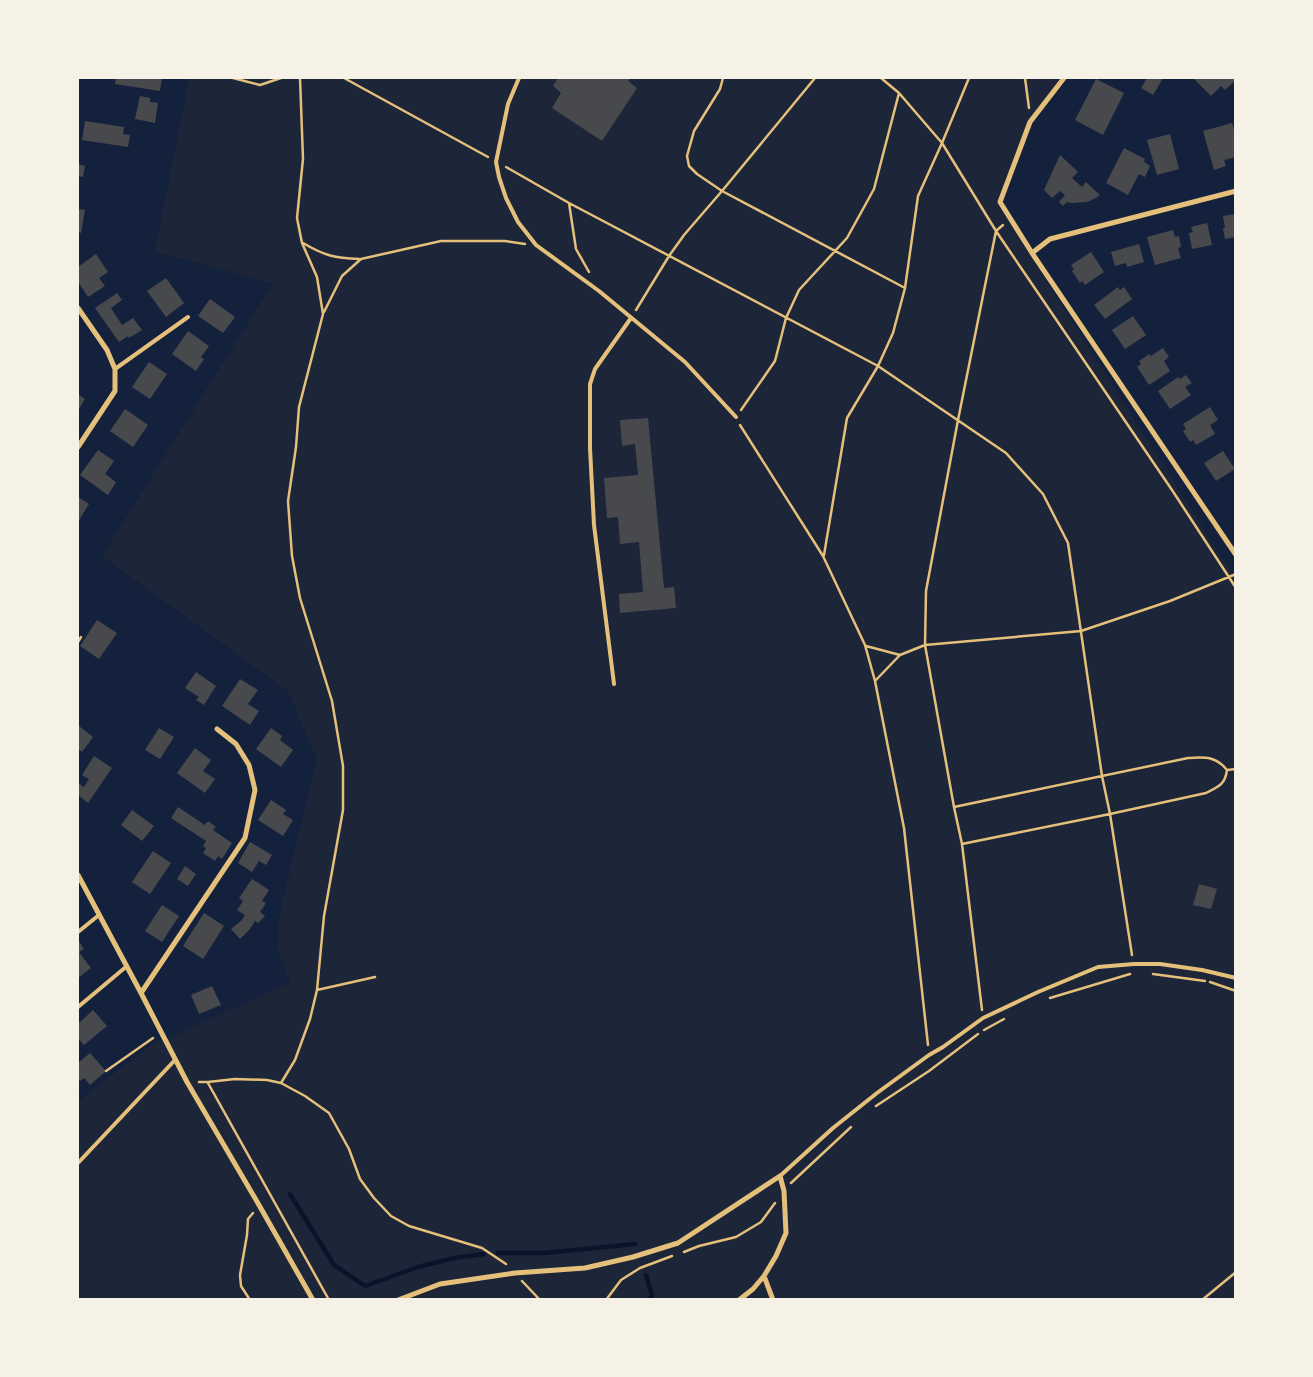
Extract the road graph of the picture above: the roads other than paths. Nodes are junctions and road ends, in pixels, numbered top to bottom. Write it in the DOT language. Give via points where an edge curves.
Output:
graph roads {
  1 [pos="519,78"];
  2 [pos="1064,78"];
  3 [pos="1236,192"];
  4 [pos="1032,253"];
  5 [pos="78,308"];
  6 [pos="188,317"];
  7 [pos="631,318"];
  8 [pos="114,369"];
  9 [pos="736,417"];
  10 [pos="78,447"];
  11 [pos="1236,555"];
  12 [pos="614,684"];
  13 [pos="216,729"];
  14 [pos="78,875"];
  15 [pos="99,915"];
  16 [pos="78,932"];
  17 [pos="127,966"];
  18 [pos="1236,978"];
  19 [pos="141,993"];
  20 [pos="78,1007"];
  21 [pos="175,1060"];
  22 [pos="78,1163"];
  23 [pos="780,1176"];
  24 [pos="764,1276"];
  25 [pos="313,1300"];
  26 [pos="398,1300"];
  27 [pos="739,1300"];
  28 [pos="773,1300"];
  1 -- 7 [label="lane" via="508,104 496,162 506,198 518,222 536,245"];
  2 -- 4 [label="street" via="1030,122 1000,202"];
  3 -- 4 [label="street" via="1050,239"];
  4 -- 11 [label="street"];
  5 -- 8 [label="street" via="107,350"];
  6 -- 8 [label="lane"];
  7 -- 9 [label="lane" via="685,362"];
  7 -- 12 [label="lane" via="595,369 590,384 594,525"];
  8 -- 10 [label="street" via="115,391"];
  13 -- 19 [label="street" via="236,744 249,765 255,790 245,838"];
  14 -- 15 [label="street"];
  15 -- 16 [label="lane"];
  15 -- 17 [label="street"];
  17 -- 19 [label="street"];
  17 -- 20 [label="lane"];
  18 -- 23 [label="lane" via="1160,964 1134,964 1098,967 1038,992 983,1018 929,1055 833,1128"];
  19 -- 21 [label="street"];
  21 -- 22 [label="lane"];
  21 -- 25 [label="street"];
  23 -- 24 [label="street" via="786,1232"];
  23 -- 26 [label="street" via="678,1243 585,1268 515,1273 440,1284"];
  24 -- 27 [label="street"];
  24 -- 28 [label="street"];
}
